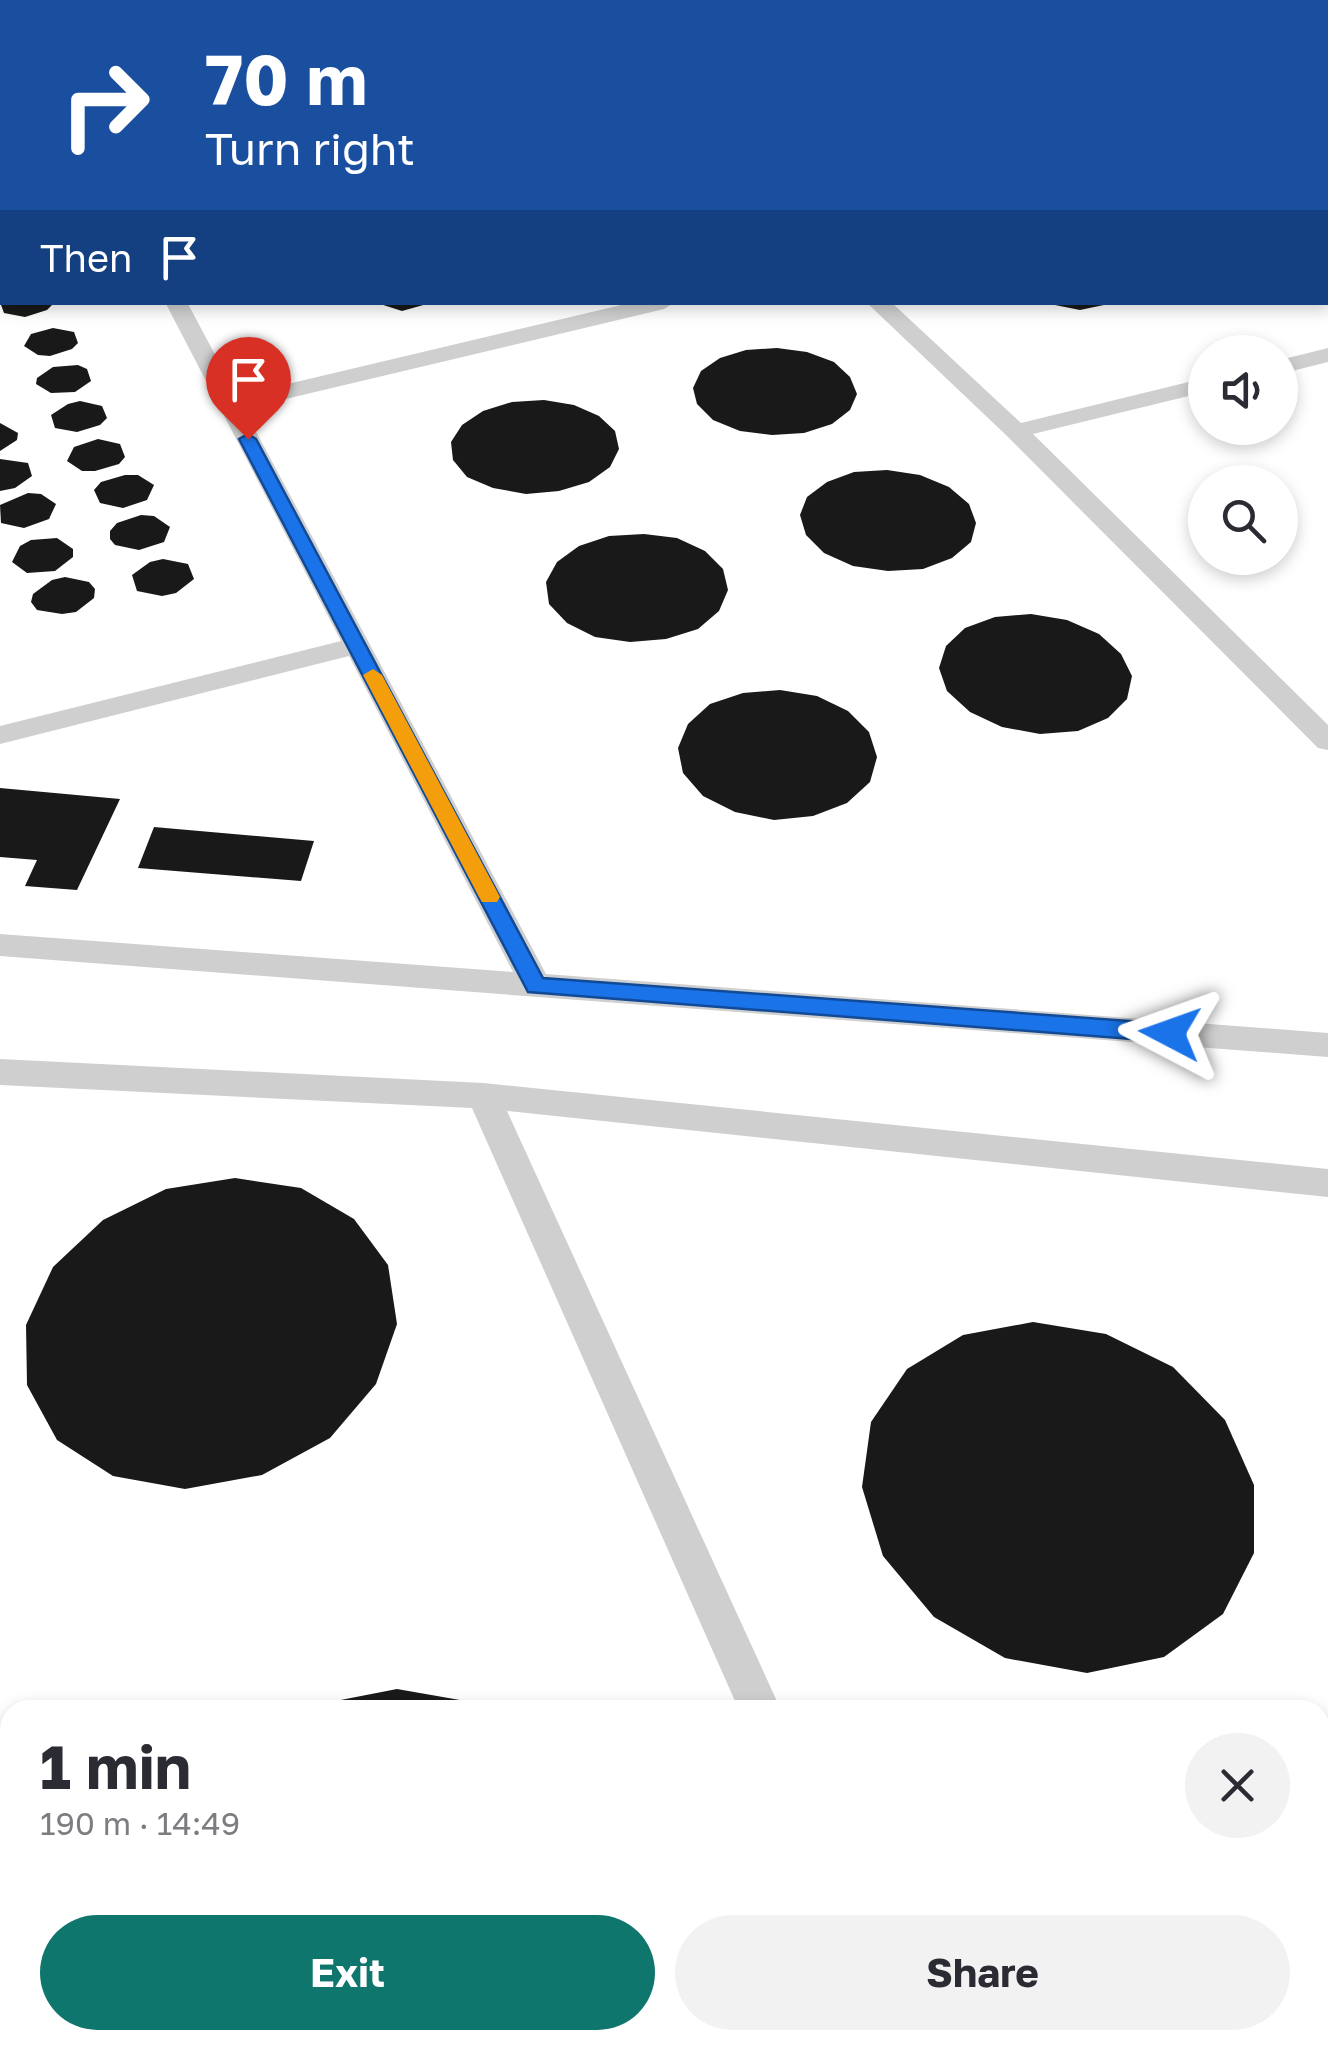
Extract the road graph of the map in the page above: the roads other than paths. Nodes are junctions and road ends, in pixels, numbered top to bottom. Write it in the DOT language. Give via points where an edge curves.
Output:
graph roads {
  1 [pos="178,305"];
  2 [pos="651,305"];
  3 [pos="880,305"];
  4 [pos="1328,355"];
  5 [pos="1298,362"];
  6 [pos="1188,389"];
  7 [pos="230,405"];
  8 [pos="1016,431"];
  9 [pos="358,646"];
  10 [pos="0,734"];
  11 [pos="1328,741"];
  12 [pos="0,945"];
  13 [pos="536,986"];
  14 [pos="1328,1045"];
  15 [pos="0,1072"];
  16 [pos="483,1096"];
  17 [pos="1328,1183"];
  18 [pos="755,1700"];
  1 -- 7 [label="lane"];
  2 -- 7 [label="lane"];
  3 -- 8 [label="lane"];
  4 -- 5 [label="lane"];
  6 -- 8 [label="lane"];
  7 -- 9 [label="lane"];
  8 -- 11 [label="lane"];
  9 -- 10 [label="lane"];
  9 -- 13 [label="lane"];
  12 -- 13 [label="lane"];
  13 -- 14 [label="lane"];
  15 -- 16 [label="lane"];
  16 -- 17 [label="lane"];
  16 -- 18 [label="lane"];
}
